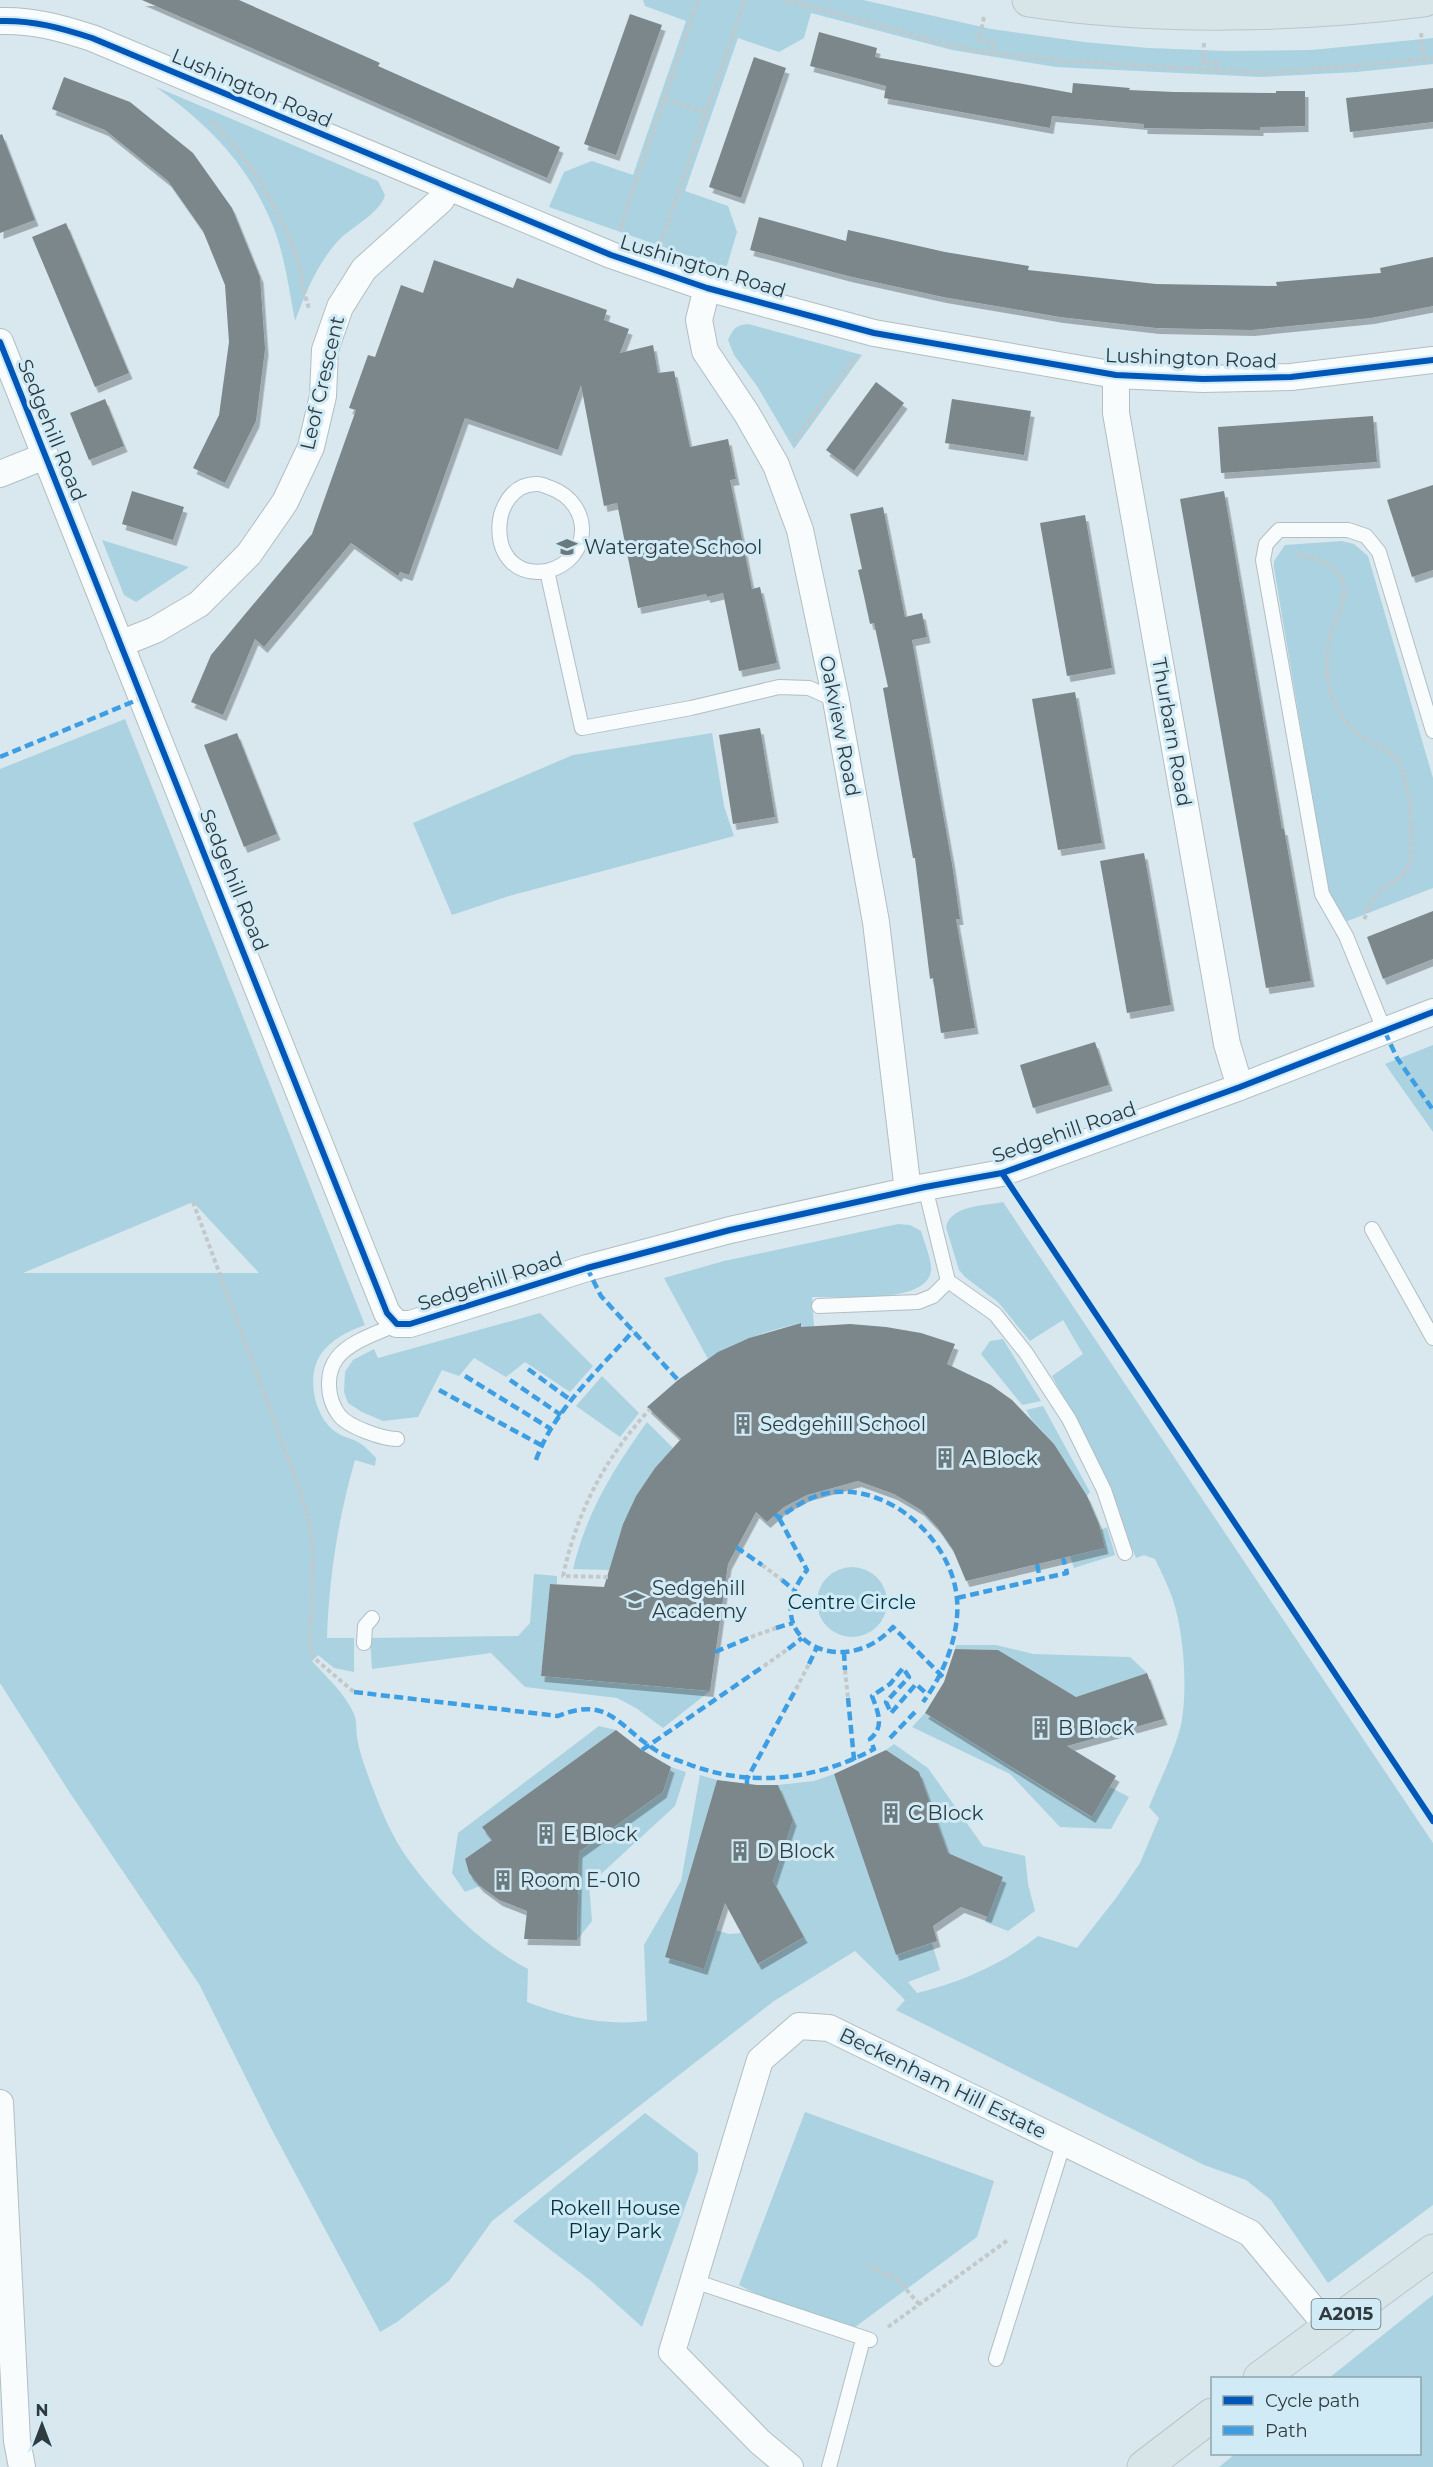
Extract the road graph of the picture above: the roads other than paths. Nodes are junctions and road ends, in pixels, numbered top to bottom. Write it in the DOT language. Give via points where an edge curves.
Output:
graph roads {
  1 [pos="1029,0"];
  2 [pos="1424,0"];
  3 [pos="0,21"];
  4 [pos="448,188"];
  5 [pos="706,288"];
  6 [pos="0,342"];
  7 [pos="1433,360"];
  8 [pos="1116,375"];
  9 [pos="45,456"];
  10 [pos="0,474"];
  11 [pos="547,571"];
  12 [pos="120,644"];
  13 [pos="836,700"];
  14 [pos="1433,731"];
  15 [pos="1433,1012"];
  16 [pos="1385,1032"];
  17 [pos="1240,1087"];
  18 [pos="917,1189"];
  19 [pos="1372,1229"];
  20 [pos="948,1281"];
  21 [pos="819,1306"];
  22 [pos="397,1324"];
  23 [pos="1433,1338"];
  24 [pos="397,1439"];
  25 [pos="1125,1553"];
  26 [pos="372,1618"];
  27 [pos="364,1643"];
  28 [pos="0,2103"];
  29 [pos="1064,2142"];
  30 [pos="2,2167"];
  31 [pos="1433,2251"];
  32 [pos="694,2281"];
  33 [pos="1328,2327"];
  34 [pos="6,2354"];
  35 [pos="996,2359"];
  36 [pos="1263,2377"];
  37 [pos="1211,2416"];
  38 [pos="22,2467"];
  39 [pos="790,2467"];
  40 [pos="829,2467"];
  41 [pos="1144,2467"];
  1 -- 2 [label="main road" via="1191,12"];
  3 -- 4 [label="street, Lushington Road" via="57,26 92,38"];
  4 -- 5 [label="street, Lushington Road"];
  4 -- 12 [label="street, Leof Crescent" via="441,200 364,269 340,307 326,350 323,396 311,447 285,502 255,546 199,604 155,630"];
  5 -- 8 [label="street, Lushington Road" via="874,333"];
  5 -- 13 [label="street, Oakview Road" via="699,320 705,351 776,465 800,530"];
  6 -- 9 [label="street, Sedgehill Road"];
  7 -- 8 [label="street, Lushington Road" via="1291,377 1203,379"];
  8 -- 17 [label="street, Thurbarn Road" via="1120,436 1227,1044"];
  9 -- 10 [label="street"];
  9 -- 12 [label="street, Sedgehill Road"];
  11 -- 11 [label="lane" via="568,562 576,552 582,541 582,523 572,501 539,483 522,487 507,499 499,518 499,539 520,570"];
  11 -- 13 [label="lane" via="582,728 779,687 809,688"];
  12 -- 22 [label="street, Sedgehill Road" via="387,1313"];
  13 -- 18 [label="street, Oakview Road" via="876,922"];
  14 -- 16 [label="lane" via="1379,552 1366,536 1348,530 1279,530 1266,544 1263,560 1322,894 1346,936"];
  15 -- 16 [label="street, Sedgehill Road"];
  16 -- 17 [label="street, Sedgehill Road"];
  17 -- 18 [label="street, Sedgehill Road" via="1002,1173"];
  18 -- 20 [label="lane"];
  18 -- 22 [label="street, Sedgehill Road" via="708,1236 587,1268 410,1324"];
  19 -- 23 [label="lane"];
  20 -- 21 [label="lane" via="933,1296 918,1302"];
  20 -- 25 [label="lane" via="995,1314 1069,1419 1104,1490"];
  22 -- 24 [label="lane" via="351,1346 337,1358 328,1376 339,1416 361,1429"];
  26 -- 27 [label="lane" via="364,1626"];
  28 -- 30 [label="street"];
  29 -- 32 [label="street, Beckenham Hill Estate" via="829,2028 799,2026 760,2060"];
  29 -- 33 [label="street, Beckenham Hill Estate" via="1250,2233"];
  29 -- 35 [label="lane"];
  30 -- 34 [label="street"];
  31 -- 33 [label="main road, A2015"];
  32 -- 39 [label="street, Beckenham Hill Estate" via="672,2352 760,2442"];
  32 -- 40 [label="lane" via="865,2343"];
  33 -- 36 [label="main road, A2015"];
  34 -- 38 [label="street"];
  37 -- 41 [label="main road"];
}
